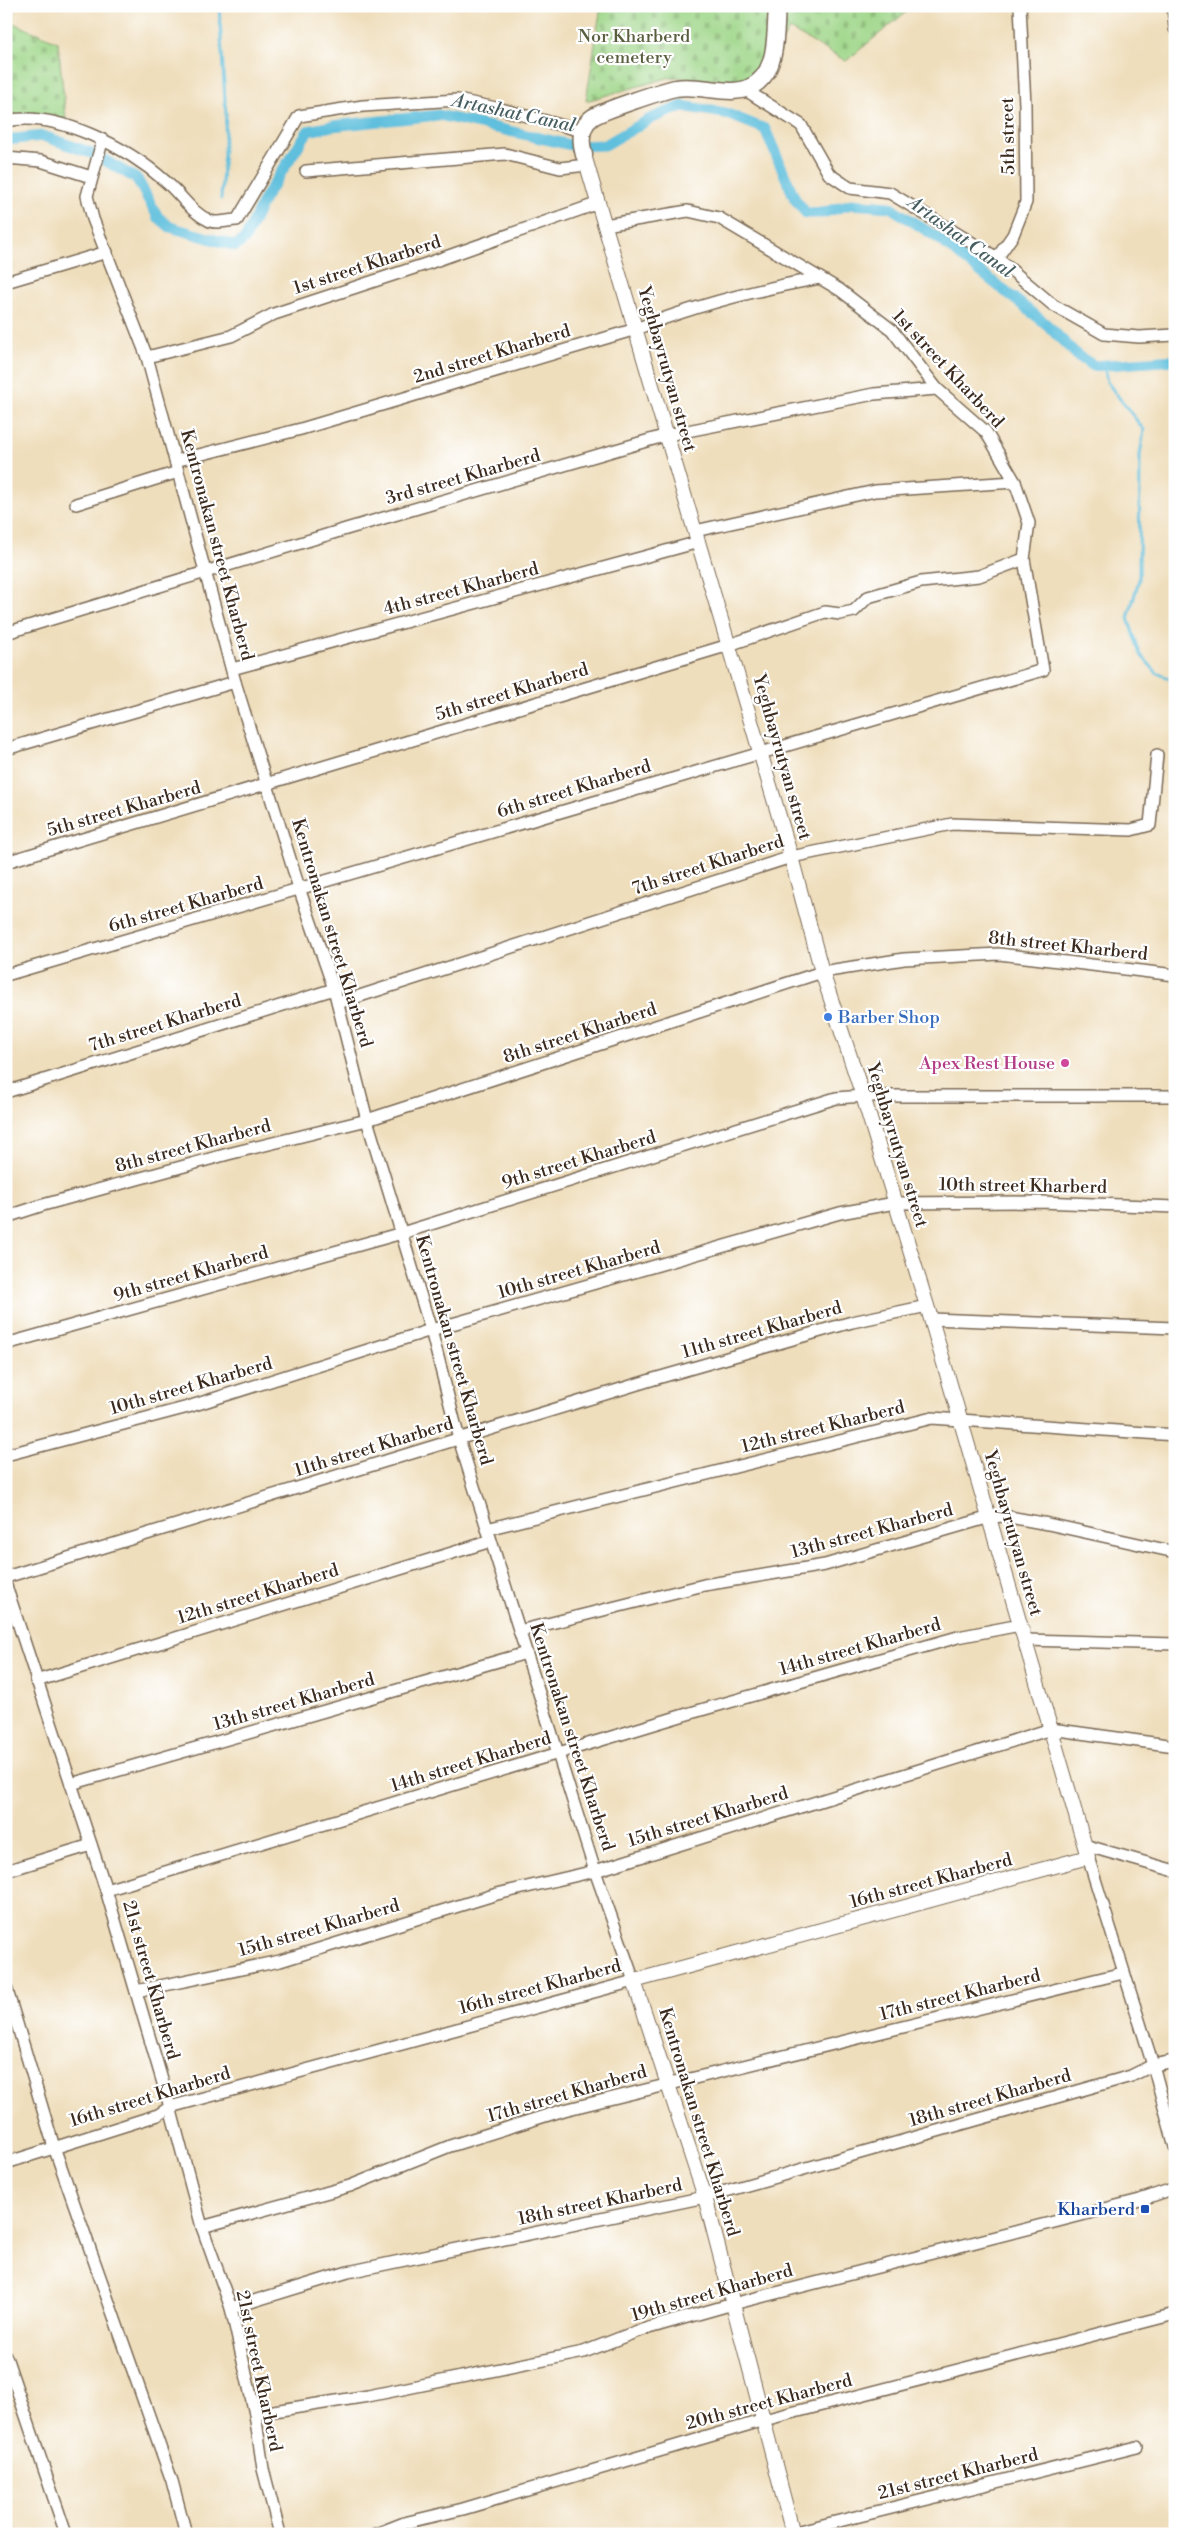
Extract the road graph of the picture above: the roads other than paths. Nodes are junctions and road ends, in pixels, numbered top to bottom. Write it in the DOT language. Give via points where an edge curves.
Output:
graph roads {
  1 [pos="777,6"];
  2 [pos="1020,6"];
  3 [pos="1173,6"];
  4 [pos="1175,29"];
  5 [pos="744,90"];
  6 [pos="6,121"];
  7 [pos="102,142"];
  8 [pos="584,147"];
  9 [pos="6,158"];
  10 [pos="306,172"];
  11 [pos="91,177"];
  12 [pos="598,203"];
  13 [pos="605,225"];
  14 [pos="107,252"];
  15 [pos="997,258"];
  16 [pos="819,278"];
  17 [pos="6,282"];
  18 [pos="636,329"];
  19 [pos="1175,335"];
  20 [pos="147,357"];
  21 [pos="938,389"];
  22 [pos="667,435"];
  23 [pos="176,466"];
  24 [pos="1015,482"];
  25 [pos="76,504"];
  26 [pos="697,537"];
  27 [pos="1024,559"];
  28 [pos="205,572"];
  29 [pos="6,633"];
  30 [pos="729,645"];
  31 [pos="232,669"];
  32 [pos="236,682"];
  33 [pos="6,749"];
  34 [pos="760,751"];
  35 [pos="1157,755"];
  36 [pos="266,785"];
  37 [pos="791,856"];
  38 [pos="6,862"];
  39 [pos="300,891"];
  40 [pos="822,972"];
  41 [pos="6,975"];
  42 [pos="1175,975"];
  43 [pos="334,989"];
  44 [pos="338,1003"];
  45 [pos="6,1092"];
  46 [pos="863,1096"];
  47 [pos="1175,1096"];
  48 [pos="368,1120"];
  49 [pos="895,1203"];
  50 [pos="1175,1207"];
  51 [pos="6,1217"];
  52 [pos="402,1233"];
  53 [pos="929,1313"];
  54 [pos="1175,1328"];
  55 [pos="430,1330"];
  56 [pos="6,1344"];
  57 [pos="961,1420"];
  58 [pos="1175,1436"];
  59 [pos="459,1439"];
  60 [pos="6,1455"];
  61 [pos="990,1517"];
  62 [pos="486,1528"];
  63 [pos="490,1541"];
  64 [pos="1175,1552"];
  65 [pos="6,1577"];
  66 [pos="6,1586"];
  67 [pos="1020,1625"];
  68 [pos="519,1631"];
  69 [pos="1025,1640"];
  70 [pos="1175,1644"];
  71 [pos="526,1653"];
  72 [pos="36,1681"];
  73 [pos="1051,1729"];
  74 [pos="1175,1746"];
  75 [pos="559,1754"];
  76 [pos="71,1784"];
  77 [pos="91,1846"];
  78 [pos="1086,1851"];
  79 [pos="6,1871"];
  80 [pos="595,1871"];
  81 [pos="1175,1872"];
  82 [pos="106,1890"];
  83 [pos="1123,1973"];
  84 [pos="634,1981"];
  85 [pos="6,1987"];
  86 [pos="136,1992"];
  87 [pos="1175,2061"];
  88 [pos="1153,2065"];
  89 [pos="669,2084"];
  90 [pos="170,2107"];
  91 [pos="54,2147"];
  92 [pos="1175,2147"];
  93 [pos="6,2163"];
  94 [pos="1175,2188"];
  95 [pos="705,2197"];
  96 [pos="202,2227"];
  97 [pos="733,2304"];
  98 [pos="231,2308"];
  99 [pos="1175,2314"];
  100 [pos="6,2357"];
  101 [pos="255,2414"];
  102 [pos="764,2420"];
  103 [pos="1138,2447"];
  104 [pos="791,2533"];
  105 [pos="66,2534"];
  106 [pos="186,2534"];
  107 [pos="280,2534"];
  108 [pos="376,2534"];
  1 -- 5 [label="main road" via="775,39 768,71 758,83"];
  2 -- 15 [label="street, 5th street" via="1026,202 1013,234"];
  3 -- 4 [label="street"];
  5 -- 8 [label="main road" via="677,88 593,117"];
  5 -- 15 [label="street" via="801,125 829,174 850,188 890,193"];
  6 -- 7 [label="street" via="23,117 67,125"];
  7 -- 8 [label="street" via="130,153 166,182 194,212 212,222 237,220 299,116 363,106 457,100 501,109"];
  7 -- 11 [label="street, Kentronakan street Kharberd"];
  8 -- 10 [label="street" via="560,168 505,154"];
  8 -- 12 [label="street, Yeghbayrutyan street"];
  9 -- 11 [label="street" via="41,160"];
  11 -- 14 [label="street, Kentronakan street Kharberd" via="87,196"];
  12 -- 13 [label="street, Yeghbayrutyan street"];
  12 -- 20 [label="street, 1st street Kharberd" via="274,314 230,336"];
  13 -- 16 [label="street, 1st street Kharberd" via="688,211 719,218"];
  13 -- 18 [label="street, Yeghbayrutyan street"];
  14 -- 17 [label="street"];
  14 -- 20 [label="street, Kentronakan street Kharberd"];
  15 -- 19 [label="street" via="1053,305 1104,334 1139,337"];
  16 -- 18 [label="street, 2nd street Kharberd" via="748,292 676,313"];
  16 -- 21 [label="street, 1st street Kharberd" via="892,330"];
  18 -- 22 [label="street, Yeghbayrutyan street"];
  18 -- 23 [label="street, 2nd street Kharberd"];
  20 -- 23 [label="street, Kentronakan street Kharberd"];
  21 -- 22 [label="street, 3rd street Kharberd" via="874,394"];
  21 -- 24 [label="street, 1st street Kharberd" via="986,432"];
  22 -- 26 [label="street, Yeghbayrutyan street"];
  22 -- 28 [label="street, 3rd street Kharberd"];
  23 -- 25 [label="street, 2nd street Kharberd"];
  23 -- 28 [label="street, Kentronakan street Kharberd"];
  24 -- 26 [label="street, 4th street Kharberd" via="875,491"];
  24 -- 27 [label="street, 1st street Kharberd" via="1028,523"];
  26 -- 30 [label="street, Yeghbayrutyan street"];
  26 -- 31 [label="street, 4th street Kharberd"];
  27 -- 30 [label="street, 5th street Kharberd" via="979,576 921,582 868,597 854,611 826,612"];
  27 -- 34 [label="street, 6th street Kharberd" via="1043,670"];
  28 -- 29 [label="street, 3rd street Kharberd"];
  28 -- 31 [label="street, Kentronakan street Kharberd"];
  30 -- 34 [label="street, Yeghbayrutyan street"];
  30 -- 36 [label="street, 5th street Kharberd"];
  31 -- 32 [label="street, Kentronakan street Kharberd"];
  32 -- 33 [label="street"];
  32 -- 36 [label="street, Kentronakan street Kharberd"];
  34 -- 37 [label="street, Yeghbayrutyan street"];
  34 -- 39 [label="street, 6th street Kharberd"];
  35 -- 37 [label="street, 7th street Kharberd" via="1150,825 1131,830 952,824"];
  36 -- 38 [label="street, 5th street Kharberd"];
  36 -- 39 [label="street, Kentronakan street Kharberd"];
  37 -- 40 [label="street, Yeghbayrutyan street"];
  37 -- 44 [label="street, 7th street Kharberd"];
  39 -- 41 [label="street, 6th street Kharberd"];
  39 -- 43 [label="street, Kentronakan street Kharberd"];
  40 -- 42 [label="street, 8th street Kharberd" via="904,959 999,954"];
  40 -- 46 [label="street, Yeghbayrutyan street"];
  40 -- 48 [label="street, 8th street Kharberd"];
  43 -- 44 [label="street, Kentronakan street Kharberd"];
  43 -- 45 [label="street, 7th street Kharberd"];
  44 -- 48 [label="street, Kentronakan street Kharberd"];
  46 -- 47 [label="street, 9th street Kharberd"];
  46 -- 49 [label="street, Yeghbayrutyan street"];
  46 -- 52 [label="street, 9th street Kharberd" via="836,1098"];
  48 -- 51 [label="street, 8th street Kharberd" via="228,1154"];
  48 -- 52 [label="street, Kentronakan street Kharberd"];
  49 -- 50 [label="street, 10th street Kharberd" via="1040,1202"];
  49 -- 53 [label="street, Yeghbayrutyan street"];
  49 -- 55 [label="street, 10th street Kharberd" via="840,1212"];
  52 -- 55 [label="street, Kentronakan street Kharberd"];
  52 -- 56 [label="street, 9th street Kharberd"];
  53 -- 54 [label="street, 11th street Kharberd"];
  53 -- 57 [label="street, Yeghbayrutyan street"];
  53 -- 59 [label="street, 11th street Kharberd" via="852,1322"];
  55 -- 59 [label="street, Kentronakan street Kharberd"];
  55 -- 60 [label="street, 10th street Kharberd" via="188,1408"];
  57 -- 58 [label="street, 12th street Kharberd"];
  57 -- 61 [label="street, Yeghbayrutyan street"];
  57 -- 62 [label="street, 12th street Kharberd" via="932,1418"];
  59 -- 62 [label="street, Kentronakan street Kharberd"];
  59 -- 65 [label="street, 11th street Kharberd"];
  61 -- 64 [label="street, 13th street Kharberd" via="1004,1516 1048,1524"];
  61 -- 67 [label="street, Yeghbayrutyan street"];
  61 -- 68 [label="street, 13th street Kharberd" via="825,1565 704,1585"];
  62 -- 63 [label="street, Kentronakan street Kharberd"];
  63 -- 68 [label="street, Kentronakan street Kharberd"];
  63 -- 72 [label="street, 12th street Kharberd"];
  66 -- 72 [label="street, 21st street Kharberd"];
  67 -- 69 [label="street, Yeghbayrutyan street"];
  67 -- 75 [label="street, 14th street Kharberd" via="958,1637"];
  68 -- 71 [label="street, Kentronakan street Kharberd"];
  69 -- 70 [label="street"];
  69 -- 73 [label="street, Yeghbayrutyan street"];
  71 -- 75 [label="street, Kentronakan street Kharberd"];
  71 -- 76 [label="street, 13th street Kharberd"];
  72 -- 76 [label="street, 21st street Kharberd"];
  73 -- 74 [label="street, 15th street Kharberd"];
  73 -- 78 [label="street, Yeghbayrutyan street"];
  73 -- 80 [label="street, 15th street Kharberd"];
  75 -- 80 [label="street, Kentronakan street Kharberd"];
  75 -- 82 [label="street, 14th street Kharberd"];
  76 -- 77 [label="street, 21st street Kharberd"];
  77 -- 79 [label="street"];
  77 -- 82 [label="street, 21st street Kharberd"];
  78 -- 81 [label="street"];
  78 -- 83 [label="street, Yeghbayrutyan street"];
  78 -- 84 [label="street, 16th street Kharberd"];
  80 -- 84 [label="street, Kentronakan street Kharberd"];
  80 -- 86 [label="street, 15th street Kharberd" via="497,1894 280,1962"];
  82 -- 86 [label="street, 21st street Kharberd"];
  83 -- 88 [label="street, Yeghbayrutyan street"];
  83 -- 89 [label="street, 17th street Kharberd"];
  84 -- 89 [label="street, Kentronakan street Kharberd"];
  84 -- 90 [label="street, 16th street Kharberd"];
  85 -- 91 [label="street"];
  86 -- 90 [label="street, 21st street Kharberd"];
  87 -- 88 [label="street, 18th street Kharberd"];
  88 -- 92 [label="street, Yeghbayrutyan street"];
  88 -- 95 [label="street, 18th street Kharberd" via="1131,2076"];
  89 -- 95 [label="street, Kentronakan street Kharberd"];
  89 -- 96 [label="street, 17th street Kharberd" via="564,2110 450,2146 350,2186"];
  90 -- 91 [label="street, 16th street Kharberd" via="158,2115"];
  90 -- 96 [label="street, 21st street Kharberd"];
  91 -- 93 [label="street, 16th street Kharberd"];
  91 -- 106 [label="street" via="172,2481"];
  94 -- 97 [label="street, 19th street Kharberd" via="1131,2203"];
  95 -- 97 [label="street, Kentronakan street Kharberd"];
  95 -- 98 [label="street, 18th street Kharberd" via="348,2272"];
  96 -- 98 [label="street, 21st street Kharberd"];
  97 -- 101 [label="street, 19th street Kharberd" via="638,2331 584,2352 368,2396"];
  97 -- 102 [label="street, Kentronakan street Kharberd"];
  98 -- 101 [label="street, 21st street Kharberd"];
  99 -- 102 [label="street, 20th street Kharberd"];
  100 -- 105 [label="street"];
  101 -- 107 [label="street, 21st street Kharberd" via="262,2469"];
  102 -- 104 [label="street, Kentronakan street Kharberd"];
  102 -- 108 [label="street, 20th street Kharberd" via="463,2509 404,2523"];
  103 -- 104 [label="street, 21st street Kharberd"];
}
